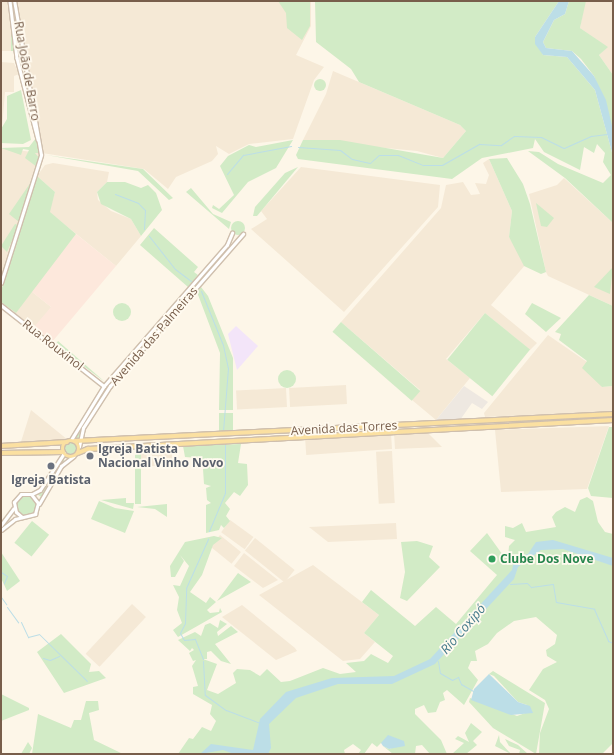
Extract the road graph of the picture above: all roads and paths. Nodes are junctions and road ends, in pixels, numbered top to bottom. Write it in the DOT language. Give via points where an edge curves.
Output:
graph roads {
  1 [pos="10,1"];
  2 [pos="14,1"];
  3 [pos="23,51"];
  4 [pos="18,52"];
  5 [pos="25,63"];
  6 [pos="20,64"];
  7 [pos="39,141"];
  8 [pos="232,233"];
  9 [pos="243,234"];
  10 [pos="220,254"];
  11 [pos="223,257"];
  12 [pos="1,283"];
  13 [pos="1,305"];
  14 [pos="104,386"];
  15 [pos="613,414"];
  16 [pos="482,420"];
  17 [pos="612,420"];
  18 [pos="476,421"];
  19 [pos="481,427"];
  20 [pos="473,428"];
  21 [pos="267,431"];
  22 [pos="278,431"];
  23 [pos="278,438"];
  24 [pos="264,439"];
  25 [pos="73,441"];
  26 [pos="1,446"];
  27 [pos="18,446"];
  28 [pos="1,452"];
  29 [pos="64,453"];
  30 [pos="78,453"];
  31 [pos="74,456"];
  32 [pos="32,494"];
  33 [pos="39,505"];
  34 [pos="14,508"];
  35 [pos="22,517"];
  36 [pos="1,525"];
  37 [pos="1,530"];
  1 -- 4 [label="street, Rua João de Barro"];
  2 -- 3 [label="street, Rua João de Barro"];
  3 -- 4 [label="street"];
  3 -- 5 [label="street, Rua João de Barro"];
  4 -- 6 [label="street, Rua João de Barro"];
  5 -- 6 [label="street"];
  5 -- 7 [label="street, Rua João de Barro"];
  6 -- 7 [label="street, Rua João de Barro"];
  7 -- 12 [label="street, Rua João de Barro" via="40,163"];
  8 -- 10 [label="street, Avenida das Palmeiras"];
  9 -- 11 [label="street, Avenida das Palmeiras"];
  10 -- 11 [label="street"];
  10 -- 14 [label="street, Avenida das Palmeiras"];
  11 -- 25 [label="street, Avenida das Palmeiras" via="110,386"];
  13 -- 14 [label="street, Rua Rouxinol"];
  14 -- 25 [label="street, Avenida das Palmeiras"];
  15 -- 16 [label="main road, Avenida das Torres"];
  16 -- 18 [label="main road, Avenida das Torres"];
  16 -- 19 [label="main road"];
  17 -- 19 [label="main road, Avenida das Torres"];
  18 -- 20 [label="main road"];
  18 -- 22 [label="main road, Avenida das Torres"];
  19 -- 20 [label="main road, Avenida das Torres"];
  20 -- 23 [label="main road, Avenida das Torres"];
  21 -- 22 [label="main road, Avenida das Torres"];
  21 -- 24 [label="main road"];
  21 -- 25 [label="main road, Avenida das Torres"];
  22 -- 23 [label="main road"];
  23 -- 24 [label="main road, Avenida das Torres"];
  24 -- 30 [label="main road, Avenida das Torres" via="88,448"];
  25 -- 27 [label="main road, Avenida das Torres"];
  25 -- 29 [label="main road"];
  25 -- 30 [label="main road" via="79,447"];
  26 -- 27 [label="main road, Avenida das Torres"];
  27 -- 28 [label="main road" via="16,450"];
  28 -- 29 [label="main road"];
  29 -- 31 [label="main road"];
  29 -- 32 [label="main road" via="40,490"];
  30 -- 31 [label="main road"];
  31 -- 33 [label="main road" via="61,466"];
  32 -- 33 [label="main road"];
  32 -- 34 [label="main road" via="18,496"];
  33 -- 35 [label="main road" via="33,516"];
  34 -- 35 [label="main road"];
  34 -- 36 [label="main road"];
  35 -- 37 [label="main road"];
}
